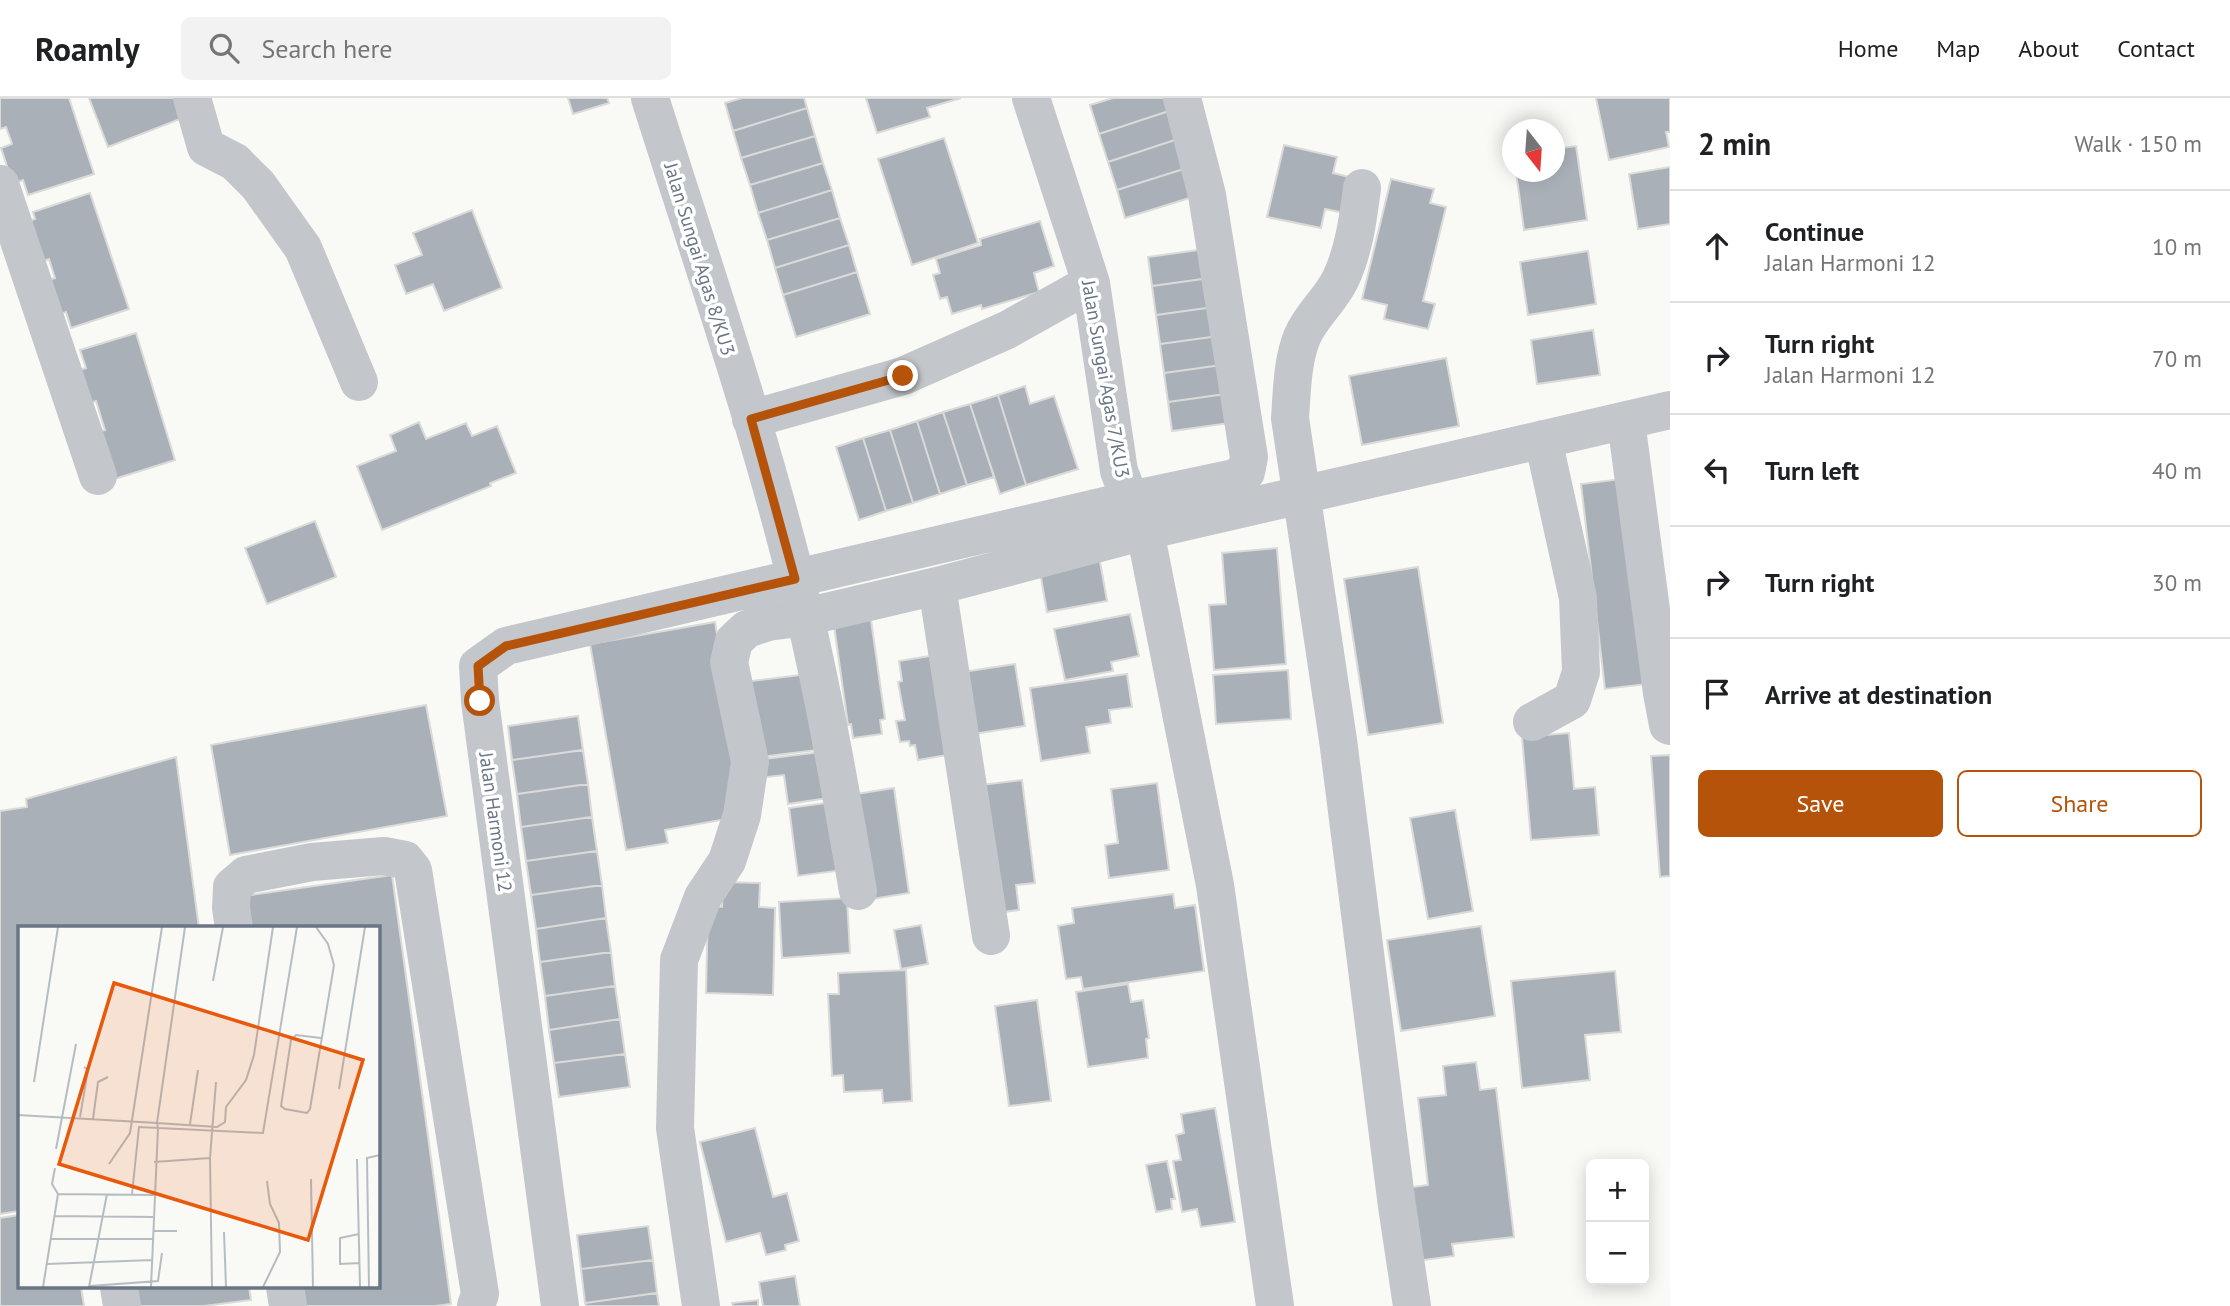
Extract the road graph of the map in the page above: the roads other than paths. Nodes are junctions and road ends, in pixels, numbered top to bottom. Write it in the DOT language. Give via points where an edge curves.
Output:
graph roads {
  1 [pos="192,98"];
  2 [pos="650,98"];
  3 [pos="1031,98"];
  4 [pos="1182,98"];
  5 [pos="0,184"];
  6 [pos="1362,188"];
  7 [pos="1091,283"];
  8 [pos="359,382"];
  9 [pos="1670,410"];
  10 [pos="751,419"];
  11 [pos="1626,421"];
  12 [pos="1543,439"];
  13 [pos="98,476"];
  14 [pos="1301,496"];
  15 [pos="1137,516"];
  16 [pos="795,579"];
  17 [pos="937,586"];
  18 [pos="805,617"];
  19 [pos="1532,722"];
  20 [pos="1670,726"];
  21 [pos="858,891"];
  22 [pos="234,926"];
  23 [pos="991,936"];
  24 [pos="119,1288"];
  25 [pos="285,1288"];
  26 [pos="122,1306"];
  27 [pos="288,1306"];
  28 [pos="476,1306"];
  29 [pos="560,1306"];
  30 [pos="701,1306"];
  31 [pos="1275,1306"];
  32 [pos="1412,1306"];
  1 -- 8 [label="street" via="206,147 235,162 258,185 303,248"];
  2 -- 10 [label="street, Jalan Sungai Agas 8/KU3"];
  3 -- 7 [label="street, Jalan Sungai Agas 7/KU3"];
  4 -- 15 [label="street" via="1207,195 1249,457 1246,472"];
  5 -- 13 [label="street"];
  6 -- 14 [label="street" via="1355,237 1340,280 1301,338 1293,370 1290,418"];
  7 -- 10 [label="street" via="1007,330 903,376"];
  7 -- 15 [label="street, Jalan Sungai Agas 7/KU3" via="1119,471"];
  9 -- 11 [label="street"];
  10 -- 16 [label="street, Jalan Sungai Agas 8/KU3"];
  11 -- 12 [label="street"];
  11 -- 20 [label="street"];
  12 -- 14 [label="street"];
  12 -- 19 [label="street" via="1578,598 1581,672 1572,700"];
  14 -- 15 [label="street"];
  14 -- 32 [label="street" via="1338,740"];
  15 -- 16 [label="street"];
  15 -- 17 [label="street"];
  15 -- 31 [label="street, Jalan Sungai Agas 7/KU3" via="1215,885"];
  16 -- 18 [label="street, Jalan Sungai Agas 8/KU3"];
  16 -- 29 [label="street, Jalan Harmoni 12" via="506,646 478,666"];
  17 -- 18 [label="street"];
  17 -- 23 [label="street"];
  18 -- 21 [label="street, Jalan Sungai Agas 8/KU3"];
  18 -- 30 [label="street" via="747,629 734,641 729,662 750,762 742,815 727,861 703,897 679,960 675,1128"];
  22 -- 28 [label="street" via="232,887 246,875 312,862 384,856 405,860 413,870 480,1294"];
  24 -- 26 [label="street"];
  25 -- 27 [label="street"];
}
